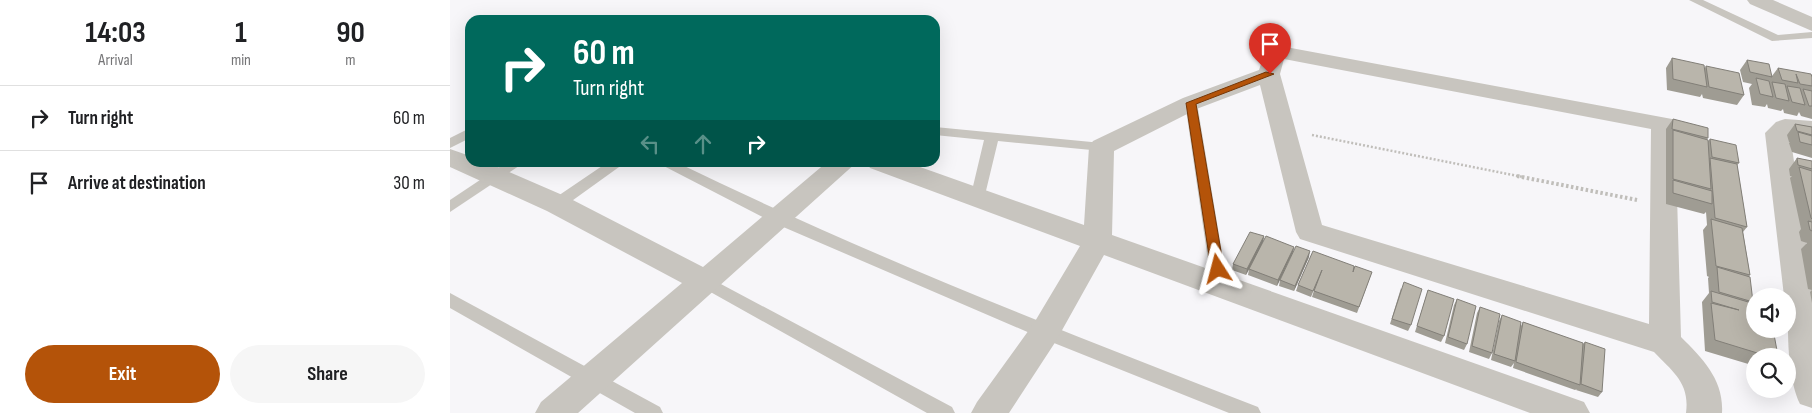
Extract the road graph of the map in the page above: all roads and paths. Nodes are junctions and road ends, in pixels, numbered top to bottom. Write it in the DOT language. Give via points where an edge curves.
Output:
graph roads {
  1 [pos="1694,0"];
  2 [pos="1757,0"];
  3 [pos="1812,25"];
  4 [pos="1812,36"];
  5 [pos="1270,74"];
  6 [pos="1191,103"];
  7 [pos="1812,129"];
  8 [pos="1285,130"];
  9 [pos="940,131"];
  10 [pos="465,135"];
  11 [pos="992,136"];
  12 [pos="450,144"];
  13 [pos="1102,147"];
  14 [pos="450,157"];
  15 [pos="465,160"];
  16 [pos="612,167"];
  17 [pos="673,167"];
  18 [pos="838,167"];
  19 [pos="891,167"];
  20 [pos="508,169"];
  21 [pos="977,199"];
  22 [pos="557,204"];
  23 [pos="1664,205"];
  24 [pos="450,207"];
  25 [pos="779,219"];
  26 [pos="1097,242"];
  27 [pos="704,281"];
  28 [pos="1220,288"];
  29 [pos="450,300"];
  30 [pos="1045,332"];
  31 [pos="1665,342"];
  32 [pos="592,380"];
  33 [pos="1812,394"];
  34 [pos="553,413"];
  35 [pos="653,413"];
  36 [pos="945,413"];
  37 [pos="989,413"];
  38 [pos="1251,413"];
  39 [pos="1572,413"];
  40 [pos="1704,413"];
  1 -- 4 [label="lane" via="1776,39"];
  2 -- 3 [label="street"];
  5 -- 6 [label="street"];
  5 -- 8 [label="street"];
  5 -- 23 [label="street" via="1276,51 1663,124"];
  6 -- 13 [label="street"];
  6 -- 28 [label="lane"];
  7 -- 33 [label="street" via="1785,126 1777,133"];
  8 -- 23 [label="path"];
  8 -- 31 [label="street" via="1310,232"];
  9 -- 11 [label="lane"];
  10 -- 12 [label="lane"];
  11 -- 13 [label="lane"];
  11 -- 21 [label="lane"];
  13 -- 26 [label="street"];
  14 -- 15 [label="street"];
  16 -- 22 [label="lane"];
  17 -- 25 [label="lane"];
  18 -- 25 [label="street"];
  19 -- 21 [label="street"];
  20 -- 22 [label="street"];
  20 -- 24 [label="lane"];
  21 -- 26 [label="street"];
  22 -- 27 [label="street"];
  23 -- 31 [label="street"];
  25 -- 27 [label="street"];
  25 -- 30 [label="lane"];
  26 -- 28 [label="street"];
  26 -- 30 [label="street"];
  27 -- 32 [label="street"];
  27 -- 36 [label="lane"];
  28 -- 39 [label="street"];
  29 -- 32 [label="lane"];
  30 -- 37 [label="street"];
  30 -- 38 [label="lane"];
  31 -- 40 [label="street" via="1697,374 1707,399"];
  32 -- 34 [label="street"];
  32 -- 35 [label="lane"];
}
